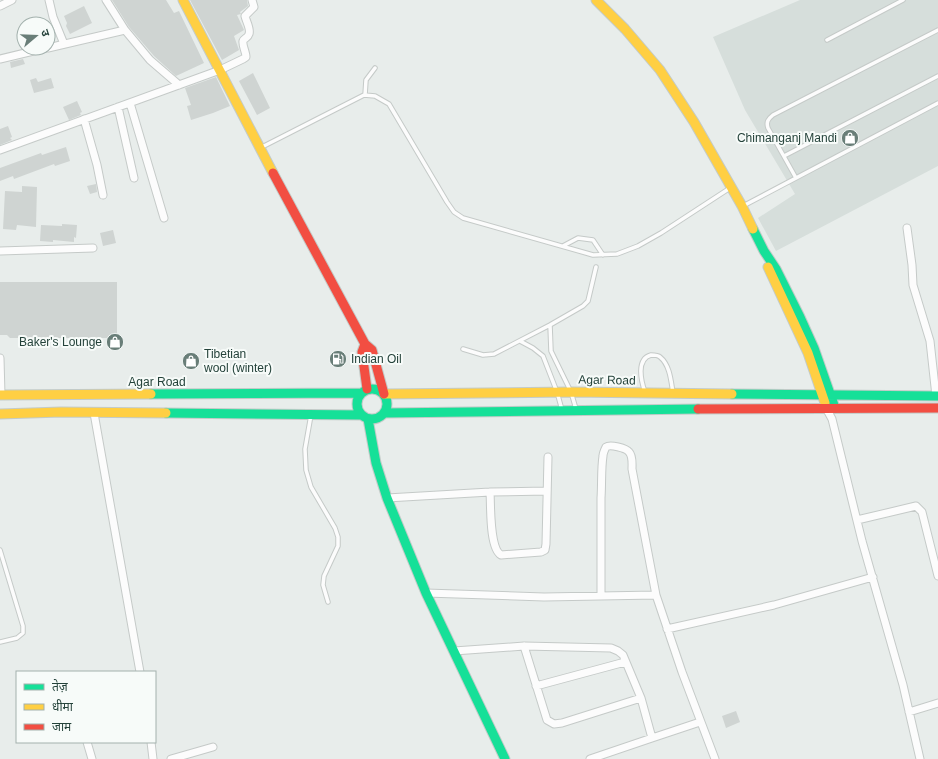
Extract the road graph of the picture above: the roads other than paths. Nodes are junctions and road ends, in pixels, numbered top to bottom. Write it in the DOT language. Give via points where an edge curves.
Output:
graph roads {
  1 [pos="12,0"];
  2 [pos="49,0"];
  3 [pos="106,0"];
  4 [pos="183,0"];
  5 [pos="252,0"];
  6 [pos="903,0"];
  7 [pos="599,1"];
  8 [pos="0,6"];
  9 [pos="125,30"];
  10 [pos="938,30"];
  11 [pos="827,40"];
  12 [pos="64,44"];
  13 [pos="56,46"];
  14 [pos="16,55"];
  15 [pos="0,59"];
  16 [pos="375,68"];
  17 [pos="220,70"];
  18 [pos="938,76"];
  19 [pos="179,85"];
  20 [pos="365,95"];
  21 [pos="130,103"];
  22 [pos="938,103"];
  23 [pos="118,107"];
  24 [pos="84,119"];
  25 [pos="260,148"];
  26 [pos="0,150"];
  27 [pos="784,156"];
  28 [pos="134,178"];
  29 [pos="796,178"];
  30 [pos="731,188"];
  31 [pos="103,195"];
  32 [pos="742,206"];
  33 [pos="164,218"];
  34 [pos="907,228"];
  35 [pos="563,246"];
  36 [pos="93,248"];
  37 [pos="0,251"];
  38 [pos="603,255"];
  39 [pos="596,268"];
  40 [pos="550,325"];
  41 [pos="520,341"];
  42 [pos="365,344"];
  43 [pos="463,349"];
  44 [pos="552,352"];
  45 [pos="543,356"];
  46 [pos="0,358"];
  47 [pos="364,391"];
  48 [pos="557,392"];
  49 [pos="571,392"];
  50 [pos="646,393"];
  51 [pos="673,393"];
  52 [pos="384,394"];
  53 [pos="726,394"];
  54 [pos="0,395"];
  55 [pos="826,395"];
  56 [pos="937,396"];
  57 [pos="830,408"];
  58 [pos="938,408"];
  59 [pos="726,409"];
  60 [pos="562,410"];
  61 [pos="576,410"];
  62 [pos="94,413"];
  63 [pos="385,413"];
  64 [pos="0,414"];
  65 [pos="311,414"];
  66 [pos="365,417"];
  67 [pos="548,457"];
  68 [pos="547,491"];
  69 [pos="490,492"];
  70 [pos="387,498"];
  71 [pos="857,520"];
  72 [pos="0,550"];
  73 [pos="938,576"];
  74 [pos="873,577"];
  75 [pos="426,593"];
  76 [pos="656,595"];
  77 [pos="601,596"];
  78 [pos="328,602"];
  79 [pos="667,628"];
  80 [pos="0,642"];
  81 [pos="524,646"];
  82 [pos="454,651"];
  83 [pos="625,662"];
  84 [pos="140,671"];
  85 [pos="536,686"];
  86 [pos="641,698"];
  87 [pos="938,703"];
  88 [pos="909,712"];
  89 [pos="700,722"];
  90 [pos="652,738"];
  91 [pos="87,743"];
  92 [pos="151,743"];
  93 [pos="213,747"];
  94 [pos="92,759"];
  95 [pos="153,759"];
  96 [pos="172,759"];
  97 [pos="505,759"];
  98 [pos="590,759"];
  99 [pos="714,759"];
  100 [pos="920,759"];
  1 -- 8 [label="street"];
  2 -- 12 [label="street"];
  3 -- 9 [label="street"];
  4 -- 17 [label="main road"];
  5 -- 17 [label="street" via="254,7 245,16 250,32 243,43 246,57"];
  6 -- 11 [label="lane"];
  7 -- 30 [label="main road" via="660,70 694,122"];
  9 -- 12 [label="street"];
  9 -- 19 [label="street" via="150,60"];
  10 -- 27 [label="lane" via="769,118 768,128"];
  12 -- 13 [label="street"];
  14 -- 15 [label="street"];
  16 -- 20 [label="lane" via="366,80"];
  17 -- 19 [label="street"];
  17 -- 25 [label="main road"];
  18 -- 27 [label="lane"];
  19 -- 21 [label="street"];
  20 -- 25 [label="lane"];
  20 -- 35 [label="lane" via="375,96 389,104 454,212 464,218"];
  21 -- 23 [label="street"];
  21 -- 33 [label="street"];
  22 -- 29 [label="lane"];
  23 -- 24 [label="street"];
  23 -- 28 [label="street"];
  24 -- 26 [label="street"];
  24 -- 31 [label="street"];
  25 -- 42 [label="main road"];
  27 -- 29 [label="lane"];
  29 -- 32 [label="lane"];
  30 -- 32 [label="main road"];
  30 -- 38 [label="lane" via="638,246 617,254"];
  32 -- 55 [label="main road" via="800,316 814,348"];
  34 -- 56 [label="street" via="913,285 930,341"];
  35 -- 38 [label="lane" via="593,255"];
  35 -- 38 [label="lane" via="578,238 593,240"];
  36 -- 37 [label="street"];
  39 -- 40 [label="lane" via="586,304"];
  40 -- 41 [label="lane"];
  40 -- 44 [label="lane"];
  41 -- 43 [label="lane" via="490,355"];
  41 -- 45 [label="lane"];
  42 -- 47 [label="main road" via="362,352"];
  42 -- 52 [label="main road" via="372,350"];
  44 -- 45 [label="lane"];
  44 -- 49 [label="lane"];
  45 -- 48 [label="lane"];
  46 -- 54 [label="street"];
  47 -- 52 [label="main road, Agar Road" via="375,389"];
  47 -- 54 [label="main road, Agar Road"];
  47 -- 66 [label="main road" via="358,397 357,406"];
  48 -- 49 [label="main road, Agar Road"];
  48 -- 52 [label="main road, Agar Road"];
  48 -- 60 [label="lane"];
  49 -- 50 [label="main road, Agar Road"];
  49 -- 61 [label="lane"];
  50 -- 51 [label="main road, Agar Road"];
  50 -- 51 [label="lane" via="641,378 643,363 652,355 662,358 666,365"];
  51 -- 53 [label="main road, Agar Road"];
  52 -- 63 [label="main road" via="388,403"];
  53 -- 55 [label="main road, Agar Road"];
  53 -- 59 [label="main road"];
  55 -- 56 [label="main road, Agar Road"];
  55 -- 57 [label="main road"];
  57 -- 58 [label="main road"];
  57 -- 59 [label="main road"];
  57 -- 71 [label="street"];
  59 -- 61 [label="main road"];
  60 -- 61 [label="main road"];
  60 -- 63 [label="main road"];
  62 -- 64 [label="main road"];
  62 -- 65 [label="main road"];
  62 -- 84 [label="street"];
  63 -- 66 [label="main road" via="376,419"];
  65 -- 66 [label="main road"];
  65 -- 78 [label="lane" via="305,449 306,470 311,487 338,537 338,546 324,576 323,586"];
  66 -- 70 [label="main road"];
  67 -- 68 [label="street"];
  68 -- 69 [label="street"];
  68 -- 69 [label="street" via="545,550 501,555 493,543"];
  69 -- 70 [label="street"];
  70 -- 75 [label="main road"];
  71 -- 73 [label="street" via="916,506 922,512"];
  71 -- 74 [label="street"];
  72 -- 80 [label="lane" via="23,626 22,633 16,638"];
  74 -- 79 [label="street" via="774,605"];
  74 -- 88 [label="street"];
  75 -- 77 [label="street"];
  75 -- 82 [label="main road"];
  76 -- 77 [label="street"];
  76 -- 77 [label="street" via="630,452 620,447 609,446 603,455"];
  76 -- 79 [label="street"];
  79 -- 89 [label="street"];
  81 -- 82 [label="street"];
  81 -- 83 [label="street" via="611,648 623,655"];
  81 -- 85 [label="street"];
  82 -- 97 [label="main road"];
  83 -- 85 [label="street"];
  83 -- 86 [label="street"];
  85 -- 86 [label="street" via="547,720 554,724"];
  86 -- 90 [label="street"];
  87 -- 88 [label="street"];
  88 -- 100 [label="street"];
  89 -- 90 [label="street"];
  89 -- 99 [label="street"];
  90 -- 98 [label="street"];
  91 -- 94 [label="street"];
  92 -- 95 [label="street"];
  93 -- 96 [label="street"];
}
